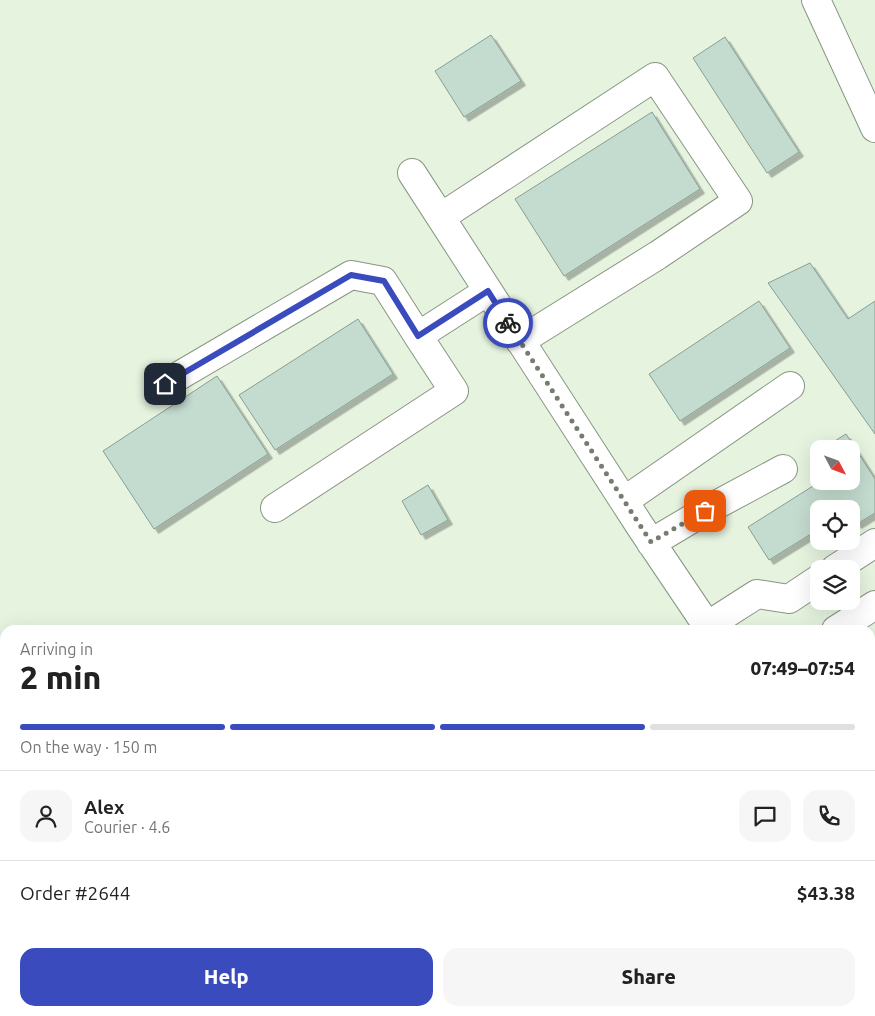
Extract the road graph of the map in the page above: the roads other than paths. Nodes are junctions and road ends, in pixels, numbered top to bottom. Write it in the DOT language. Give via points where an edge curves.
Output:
graph roads {
  1 [pos="816,0"];
  2 [pos="875,128"];
  3 [pos="412,173"];
  4 [pos="441,218"];
  5 [pos="488,291"];
  6 [pos="418,336"];
  7 [pos="520,341"];
  8 [pos="165,384"];
  9 [pos="790,386"];
  10 [pos="783,469"];
  11 [pos="624,501"];
  12 [pos="275,508"];
  13 [pos="651,542"];
  14 [pos="875,543"];
  15 [pos="849,560"];
  16 [pos="810,585"];
  17 [pos="875,605"];
  18 [pos="706,625"];
  19 [pos="712,625"];
  20 [pos="844,625"];
  1 -- 2 [label="street"];
  3 -- 4 [label="street"];
  4 -- 5 [label="street"];
  4 -- 7 [label="street" via="655,77 738,200 658,255"];
  5 -- 6 [label="street"];
  5 -- 7 [label="street"];
  6 -- 8 [label="street" via="384,281 351,275"];
  6 -- 12 [label="street" via="454,391"];
  7 -- 11 [label="street"];
  9 -- 11 [label="street"];
  10 -- 13 [label="street"];
  11 -- 13 [label="street"];
  13 -- 18 [label="street"];
  14 -- 15 [label="street"];
  16 -- 19 [label="street" via="788,599 757,594"];
  17 -- 20 [label="street"];
}
